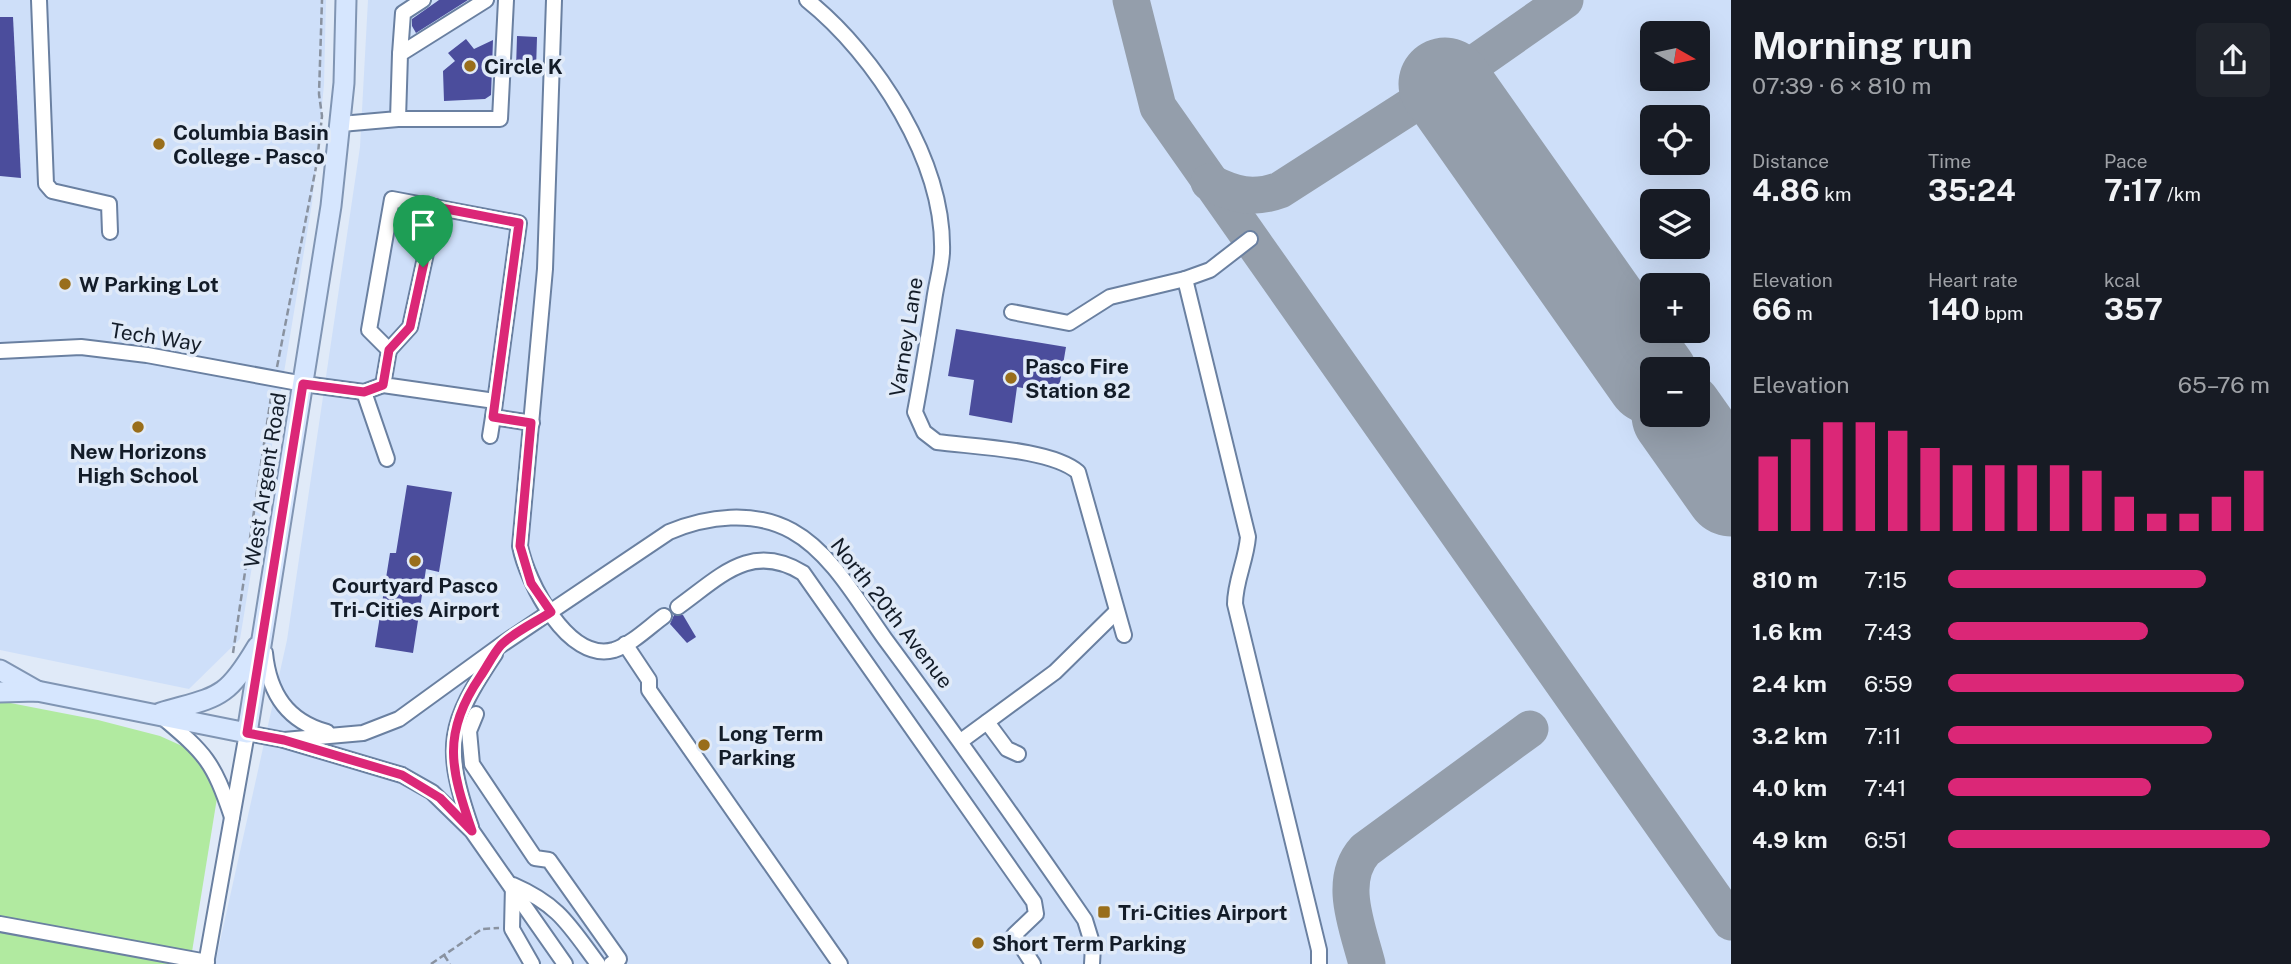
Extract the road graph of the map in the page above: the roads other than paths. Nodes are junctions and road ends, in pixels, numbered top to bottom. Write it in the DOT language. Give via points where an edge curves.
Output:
graph roads {
  1 [pos="39,0"];
  2 [pos="346,0"];
  3 [pos="423,0"];
  4 [pos="486,0"];
  5 [pos="506,0"];
  6 [pos="554,0"];
  7 [pos="807,0"];
  8 [pos="400,54"];
  9 [pos="398,119"];
  10 [pos="341,124"];
  11 [pos="436,207"];
  12 [pos="110,232"];
  13 [pos="1250,239"];
  14 [pos="1185,279"];
  15 [pos="1012,312"];
  16 [pos="389,350"];
  17 [pos="0,351"];
  18 [pos="303,384"];
  19 [pos="383,385"];
  20 [pos="364,392"];
  21 [pos="495,401"];
  22 [pos="493,417"];
  23 [pos="531,423"];
  24 [pos="490,436"];
  25 [pos="387,459"];
  26 [pos="678,607"];
  27 [pos="551,612"];
  28 [pos="1115,613"];
  29 [pos="664,617"];
  30 [pos="1124,635"];
  31 [pos="263,637"];
  32 [pos="625,644"];
  33 [pos="501,645"];
  34 [pos="0,670"];
  35 [pos="37,691"];
  36 [pos="0,692"];
  37 [pos="157,713"];
  38 [pos="476,714"];
  39 [pos="247,733"];
  40 [pos="335,734"];
  41 [pos="284,740"];
  42 [pos="961,741"];
  43 [pos="232,818"];
  44 [pos="472,831"];
  45 [pos="513,885"];
  46 [pos="0,924"];
  47 [pos="207,963"];
  48 [pos="532,964"];
  49 [pos="565,964"];
  50 [pos="598,964"];
  51 [pos="611,964"];
  52 [pos="840,964"];
  53 [pos="1033,964"];
  54 [pos="1092,964"];
  55 [pos="1319,964"];
  1 -- 12 [label="street" via="46,184 52,191 109,204"];
  2 -- 10 [label="main road, West Argent Road"];
  3 -- 8 [label="street" via="403,13"];
  4 -- 8 [label="street"];
  5 -- 9 [label="street" via="500,118"];
  6 -- 23 [label="street" via="549,202"];
  7 -- 28 [label="street, Varney Lane" via="858,51 902,115 938,210 942,253 915,412 924,432 937,442 1047,456 1078,472"];
  8 -- 9 [label="street"];
  9 -- 10 [label="street"];
  10 -- 18 [label="main road, West Argent Road"];
  11 -- 16 [label="street" via="410,327"];
  11 -- 16 [label="street" via="392,199 369,330"];
  11 -- 21 [label="street" via="519,223"];
  13 -- 14 [label="street" via="1210,270"];
  14 -- 15 [label="street" via="1110,297 1069,323"];
  14 -- 55 [label="street" via="1248,537 1235,604"];
  16 -- 19 [label="street"];
  17 -- 18 [label="street, Tech Way" via="81,347"];
  18 -- 20 [label="street, Tech Way"];
  18 -- 31 [label="main road, West Argent Road"];
  19 -- 20 [label="street"];
  19 -- 21 [label="street"];
  20 -- 25 [label="street"];
  21 -- 22 [label="street"];
  22 -- 23 [label="street"];
  22 -- 24 [label="street"];
  23 -- 27 [label="street" via="520,546 531,583"];
  26 -- 53 [label="street" via="746,562 789,564 808,579 1037,908 1032,922 1014,935"];
  27 -- 32 [label="street" via="583,648 604,651"];
  27 -- 33 [label="street, North 20th Avenue"];
  27 -- 42 [label="street, North 20th Avenue" via="669,532 690,524 739,516 792,530 829,563"];
  28 -- 30 [label="street, Varney Lane"];
  28 -- 42 [label="street" via="1055,672"];
  29 -- 32 [label="street"];
  31 -- 37 [label="main road" via="227,690"];
  31 -- 39 [label="main road, West Argent Road"];
  31 -- 40 [label="street" via="266,668 282,705 296,720"];
  32 -- 52 [label="street" via="649,680 649,691"];
  33 -- 40 [label="street, North 20th Avenue" via="399,719 363,733"];
  33 -- 44 [label="street" via="467,698 454,736 453,771"];
  34 -- 35 [label="main road"];
  35 -- 36 [label="main road"];
  35 -- 37 [label="main road"];
  37 -- 39 [label="main road"];
  37 -- 43 [label="street" via="200,749 217,772"];
  38 -- 51 [label="street" via="469,731 472,764 535,858 549,860 573,890 619,959"];
  39 -- 41 [label="street, North 20th Avenue"];
  39 -- 43 [label="street, West Argent Road"];
  40 -- 41 [label="street, North 20th Avenue"];
  41 -- 44 [label="street, North 20th Avenue" via="402,775 440,798"];
  42 -- 54 [label="street, North 20th Avenue" via="1085,920 1093,946"];
  43 -- 47 [label="street, West Argent Road"];
  44 -- 45 [label="street, North 20th Avenue"];
  45 -- 48 [label="street" via="512,929"];
  45 -- 49 [label="street, North 20th Avenue"];
  45 -- 50 [label="street" via="557,909"];
  46 -- 47 [label="street"];
}
